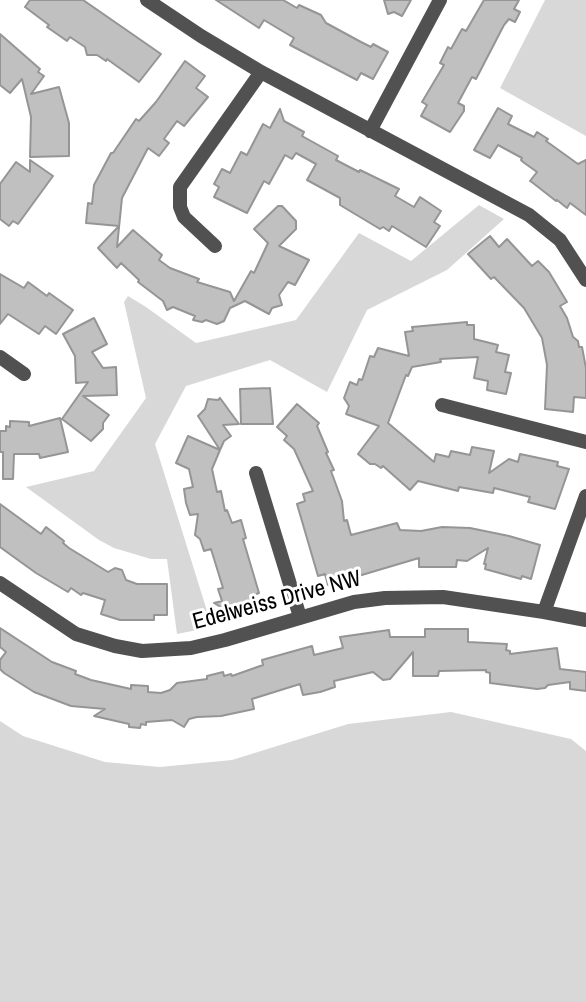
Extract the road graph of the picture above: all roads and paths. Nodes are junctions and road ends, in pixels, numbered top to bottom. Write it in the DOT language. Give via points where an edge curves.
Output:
graph roads {
  1 [pos="147,0"];
  2 [pos="440,0"];
  3 [pos="261,72"];
  4 [pos="370,131"];
  5 [pos="215,246"];
  6 [pos="586,280"];
  7 [pos="0,357"];
  8 [pos="24,374"];
  9 [pos="442,405"];
  10 [pos="586,442"];
  11 [pos="256,473"];
  12 [pos="586,496"];
  13 [pos="0,583"];
  14 [pos="544,612"];
  15 [pos="300,617"];
  16 [pos="586,620"];
  1 -- 3 [label="street"];
  2 -- 4 [label="street"];
  3 -- 4 [label="street"];
  3 -- 5 [label="street" via="180,187 184,217"];
  4 -- 6 [label="street" via="529,215 560,240"];
  7 -- 8 [label="street"];
  9 -- 10 [label="street"];
  11 -- 15 [label="street"];
  12 -- 14 [label="street"];
  13 -- 15 [label="street, Edelweiss Drive NW" via="76,634 142,651 202,645"];
  14 -- 15 [label="street, Edelweiss Drive NW" via="476,600 414,597 354,602"];
  14 -- 16 [label="street, Edelweiss Drive NW"];
}
